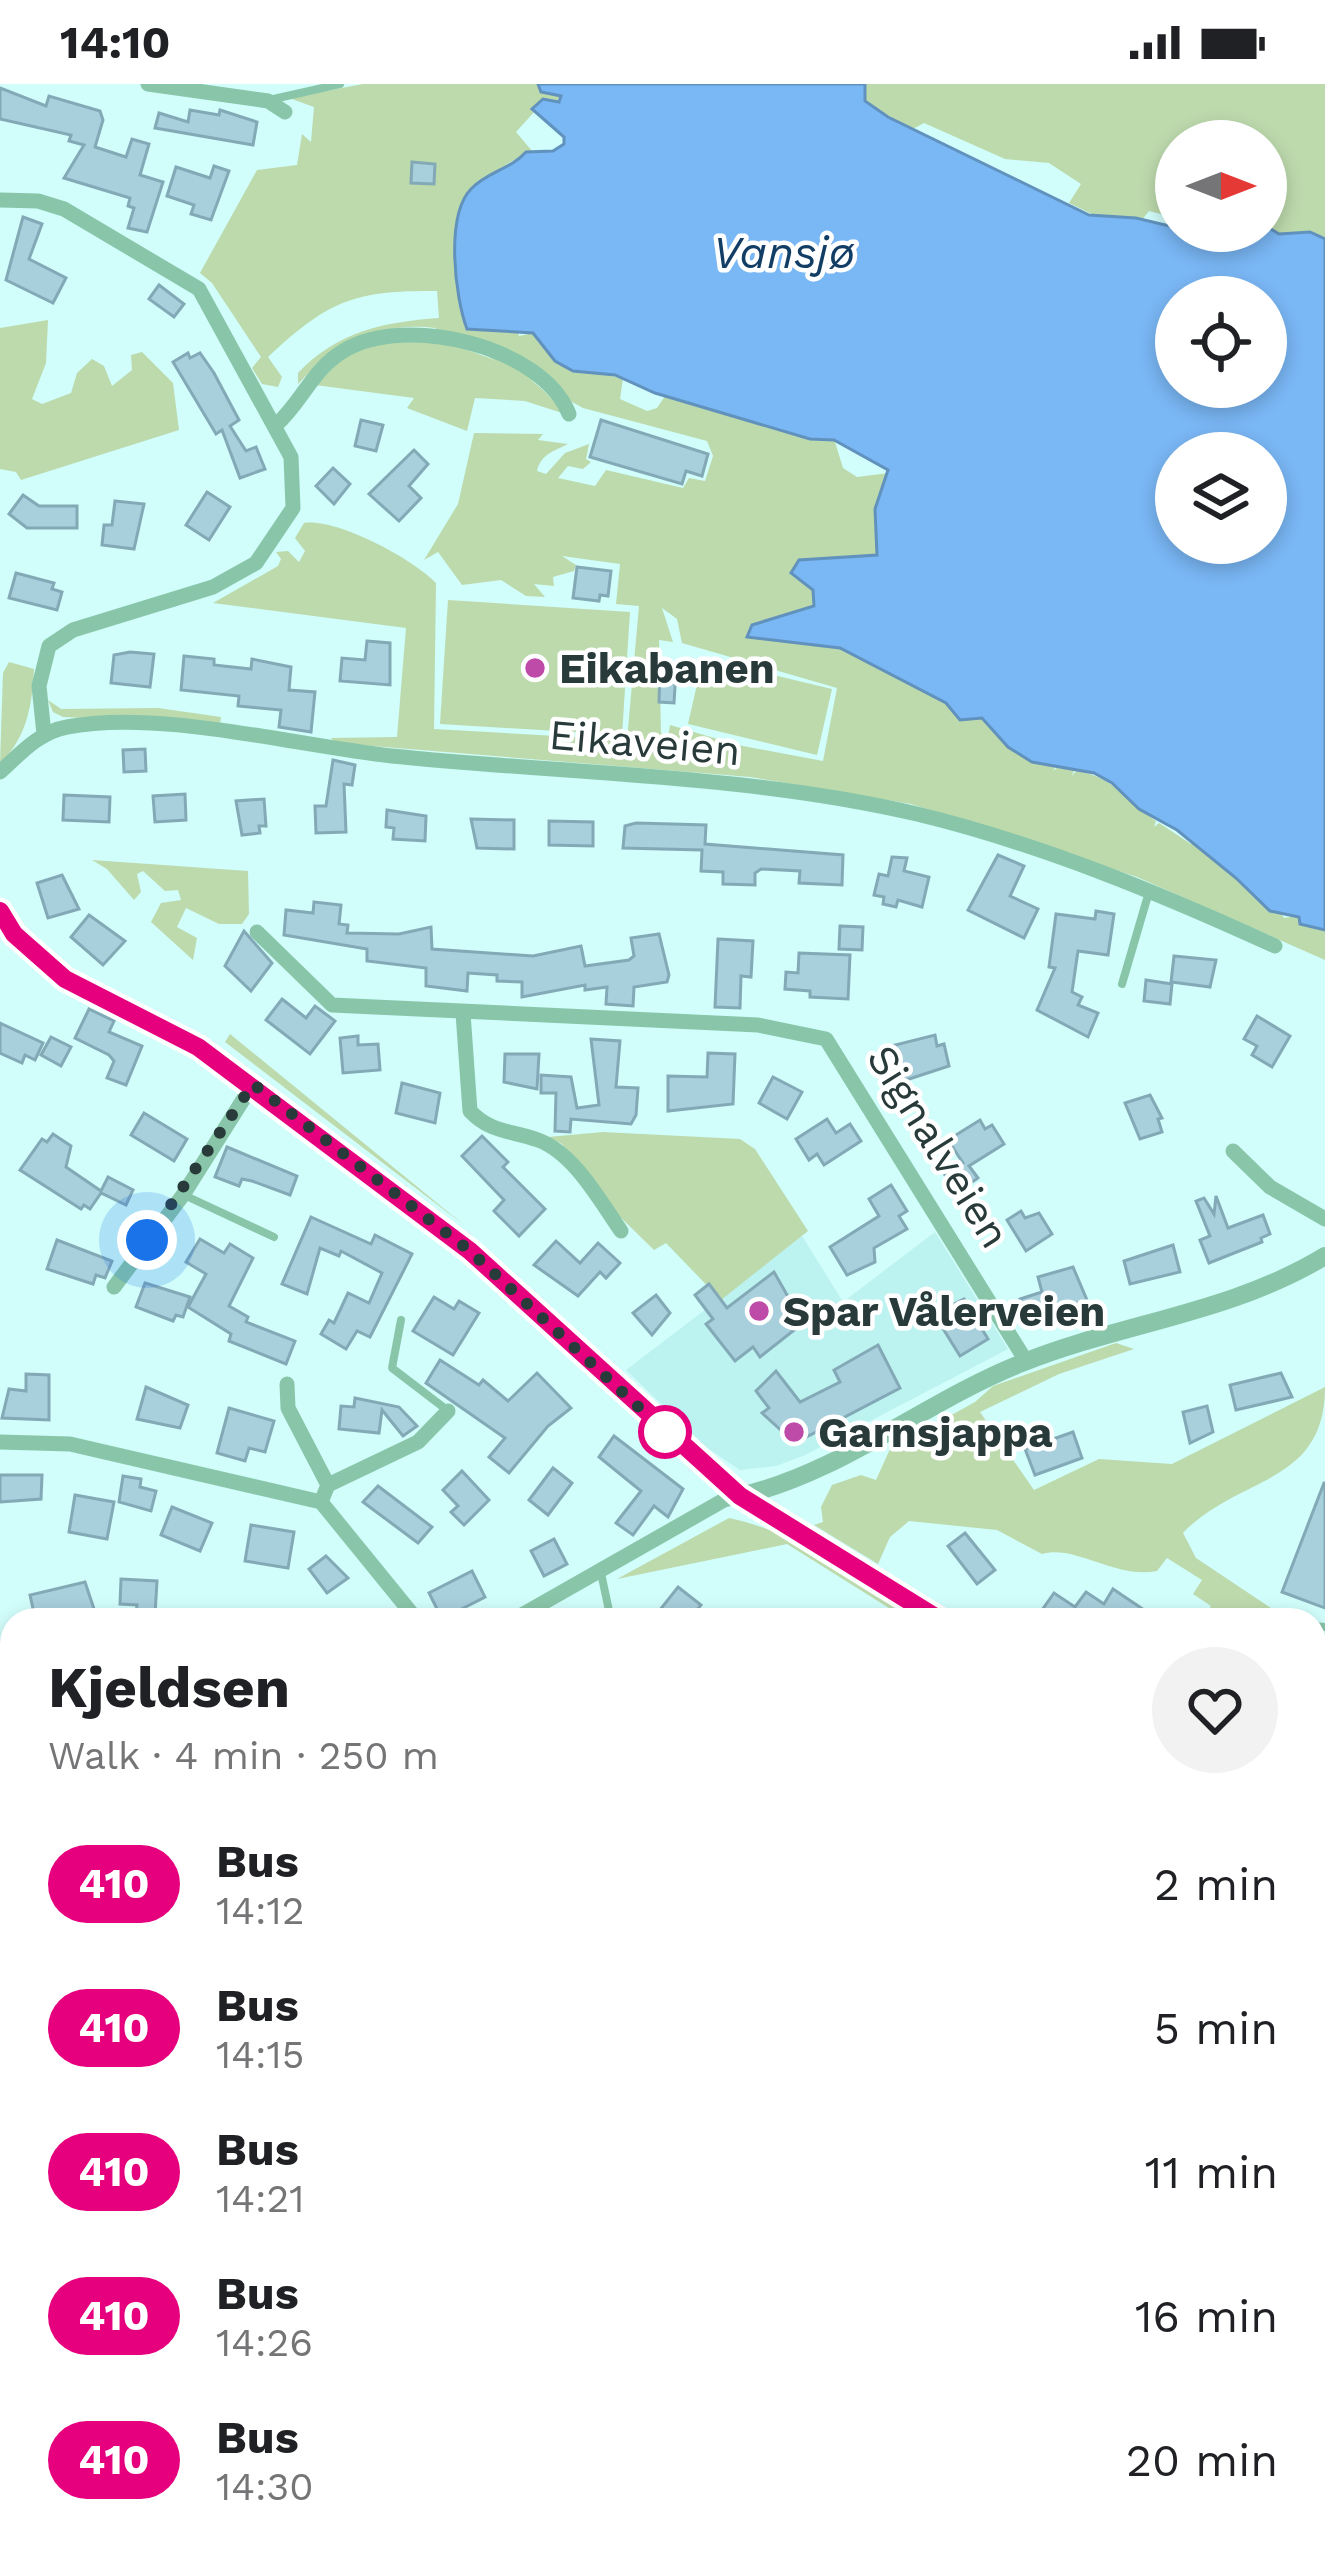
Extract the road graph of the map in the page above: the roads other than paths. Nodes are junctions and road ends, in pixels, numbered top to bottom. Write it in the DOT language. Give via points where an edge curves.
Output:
graph roads {
  1 [pos="148,84"];
  2 [pos="340,84"];
  3 [pos="268,101"];
  4 [pos="285,112"];
  5 [pos="0,200"];
  6 [pos="568,414"];
  7 [pos="276,425"];
  8 [pos="44,734"];
  9 [pos="0,772"];
  10 [pos="1149,890"];
  11 [pos="0,911"];
  12 [pos="257,932"];
  13 [pos="1275,946"];
  14 [pos="1122,984"];
  15 [pos="463,1013"];
  16 [pos="253,1084"];
  17 [pos="1233,1151"];
  18 [pos="183,1195"];
  19 [pos="1325,1219"];
  20 [pos="621,1231"];
  21 [pos="274,1237"];
  22 [pos="1325,1256"];
  23 [pos="114,1287"];
  24 [pos="400,1320"];
  25 [pos="1026,1361"];
  26 [pos="286,1384"];
  27 [pos="448,1411"];
  28 [pos="0,1442"];
  29 [pos="328,1485"];
  30 [pos="740,1496"];
  31 [pos="321,1502"];
  32 [pos="601,1573"];
  33 [pos="406,1608"];
  34 [pos="535,1608"];
  35 [pos="608,1608"];
  36 [pos="921,1608"];
  1 -- 3 [label="street"];
  2 -- 3 [label="lane"];
  3 -- 4 [label="street"];
  5 -- 7 [label="street" via="64,209 191,283"];
  6 -- 7 [label="street" via="535,372 415,331 350,346 308,381 297,407"];
  7 -- 8 [label="street" via="291,458 293,508 272,545 213,587 59,637 39,686"];
  8 -- 9 [label="street"];
  8 -- 10 [label="street, Eikaveien" via="135,724 388,756 766,788 917,814"];
  10 -- 13 [label="street, Eikaveien"];
  10 -- 14 [label="lane"];
  11 -- 16 [label="street" via="65,979"];
  12 -- 15 [label="street, Signalveien" via="332,1005"];
  15 -- 20 [label="street" via="470,1111 487,1128 541,1141 563,1156"];
  15 -- 25 [label="street, Signalveien" via="758,1025 826,1039"];
  16 -- 18 [label="street"];
  16 -- 30 [label="street" via="470,1251"];
  17 -- 19 [label="street" via="1270,1186"];
  18 -- 21 [label="lane"];
  18 -- 23 [label="street"];
  22 -- 25 [label="street" via="1238,1296"];
  24 -- 27 [label="lane" via="392,1368"];
  25 -- 30 [label="street" via="799,1477"];
  26 -- 29 [label="street" via="288,1408"];
  27 -- 29 [label="street" via="418,1442"];
  28 -- 31 [label="street" via="70,1444"];
  29 -- 31 [label="street"];
  30 -- 32 [label="street"];
  30 -- 36 [label="street"];
  31 -- 33 [label="street"];
  32 -- 34 [label="street"];
  32 -- 35 [label="lane"];
}
